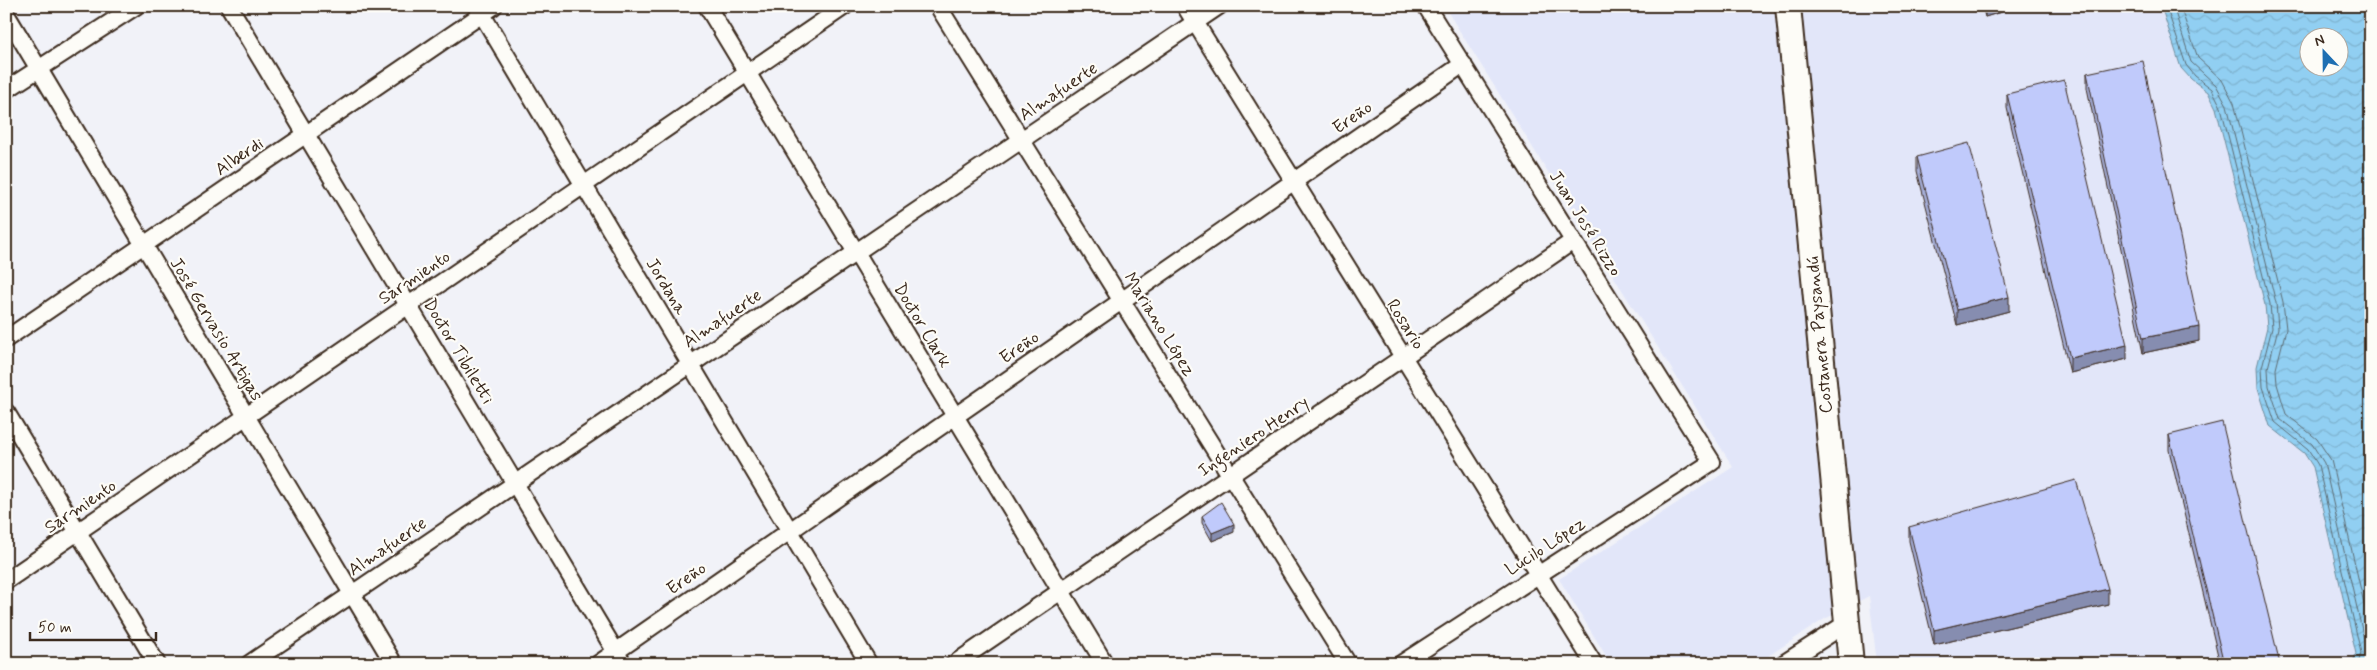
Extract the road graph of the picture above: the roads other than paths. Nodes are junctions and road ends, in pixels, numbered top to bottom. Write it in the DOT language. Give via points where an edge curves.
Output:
graph roads {
  1 [pos="136,6"];
  2 [pos="229,6"];
  3 [pos="707,6"];
  4 [pos="845,6"];
  5 [pos="938,6"];
  6 [pos="1185,6"];
  7 [pos="1219,6"];
  8 [pos="1426,6"];
  9 [pos="1788,6"];
  10 [pos="484,9"];
  11 [pos="6,14"];
  12 [pos="1195,22"];
  13 [pos="1463,64"];
  14 [pos="39,69"];
  15 [pos="748,73"];
  16 [pos="6,90"];
  17 [pos="306,134"];
  18 [pos="1022,140"];
  19 [pos="1294,181"];
  20 [pos="584,185"];
  21 [pos="1573,241"];
  22 [pos="144,245"];
  23 [pos="856,252"];
  24 [pos="1121,301"];
  25 [pos="408,305"];
  26 [pos="6,340"];
  27 [pos="1403,357"];
  28 [pos="691,364"];
  29 [pos="6,412"];
  30 [pos="246,416"];
  31 [pos="955,416"];
  32 [pos="1712,462"];
  33 [pos="1230,475"];
  34 [pos="515,484"];
  35 [pos="790,530"];
  36 [pos="78,532"];
  37 [pos="1538,574"];
  38 [pos="6,580"];
  39 [pos="1060,591"];
  40 [pos="352,594"];
  41 [pos="1847,623"];
  42 [pos="619,658"];
  43 [pos="157,664"];
  44 [pos="249,664"];
  45 [pos="394,664"];
  46 [pos="598,664"];
  47 [pos="869,664"];
  48 [pos="954,664"];
  49 [pos="1105,664"];
  50 [pos="1348,664"];
  51 [pos="1401,664"];
  52 [pos="1594,664"];
  53 [pos="1782,664"];
  54 [pos="1851,664"];
  1 -- 14 [label="street"];
  2 -- 17 [label="street, Doctor Tibiletti"];
  3 -- 15 [label="street, Doctor Clark"];
  4 -- 15 [label="street, Sarmiento"];
  5 -- 18 [label="street, Mariano López"];
  6 -- 12 [label="street, Rosario"];
  7 -- 12 [label="street, Almafuerte"];
  8 -- 13 [label="street, Juan José Rizzo"];
  9 -- 41 [label="main road, Costanera Paysandú"];
  10 -- 17 [label="street, Alberdi"];
  10 -- 20 [label="street, Jordana"];
  11 -- 14 [label="street, José Gervasio Artigas"];
  12 -- 18 [label="street, Almafuerte"];
  12 -- 19 [label="street, Rosario"];
  13 -- 19 [label="street, Ereño"];
  13 -- 21 [label="street, Juan José Rizzo"];
  14 -- 16 [label="street"];
  14 -- 22 [label="street, José Gervasio Artigas"];
  15 -- 20 [label="street, Sarmiento"];
  15 -- 23 [label="street, Doctor Clark"];
  17 -- 22 [label="street, Alberdi"];
  17 -- 25 [label="street, Doctor Tibiletti"];
  18 -- 23 [label="street, Almafuerte"];
  18 -- 24 [label="street, Mariano López"];
  19 -- 24 [label="street, Ereño"];
  19 -- 27 [label="street, Rosario"];
  20 -- 25 [label="street, Sarmiento"];
  20 -- 28 [label="street, Jordana"];
  21 -- 27 [label="street, Ingeniero Henry"];
  21 -- 32 [label="street, Juan José Rizzo"];
  22 -- 26 [label="street, Alberdi"];
  22 -- 30 [label="street, José Gervasio Artigas"];
  23 -- 28 [label="street, Almafuerte"];
  23 -- 31 [label="street, Doctor Clark"];
  24 -- 31 [label="street, Ereño"];
  24 -- 33 [label="street, Mariano López"];
  25 -- 30 [label="street, Sarmiento"];
  25 -- 34 [label="street, Doctor Tibiletti"];
  27 -- 33 [label="street, Ingeniero Henry"];
  27 -- 37 [label="street, Rosario"];
  28 -- 34 [label="street, Almafuerte"];
  28 -- 35 [label="street, Jordana"];
  29 -- 36 [label="street"];
  30 -- 36 [label="street, Sarmiento"];
  30 -- 40 [label="street, José Gervasio Artigas"];
  31 -- 35 [label="street, Ereño"];
  31 -- 39 [label="street, Doctor Clark"];
  32 -- 37 [label="street, Lucilo López"];
  33 -- 39 [label="street, Ingeniero Henry"];
  33 -- 50 [label="street, Mariano López"];
  34 -- 40 [label="street, Almafuerte"];
  34 -- 42 [label="street, Doctor Tibiletti"];
  35 -- 42 [label="street, Ereño"];
  35 -- 47 [label="street, Jordana"];
  36 -- 38 [label="street, Sarmiento"];
  36 -- 43 [label="street"];
  37 -- 51 [label="street, Lucilo López"];
  37 -- 52 [label="street, Rosario"];
  39 -- 48 [label="street, Ingeniero Henry"];
  39 -- 49 [label="street, Doctor Clark"];
  40 -- 44 [label="street, Almafuerte"];
  40 -- 45 [label="street, José Gervasio Artigas"];
  41 -- 53 [label="street"];
  41 -- 54 [label="main road, Costanera Paysandú"];
  42 -- 46 [label="street, Ereño"];
}
